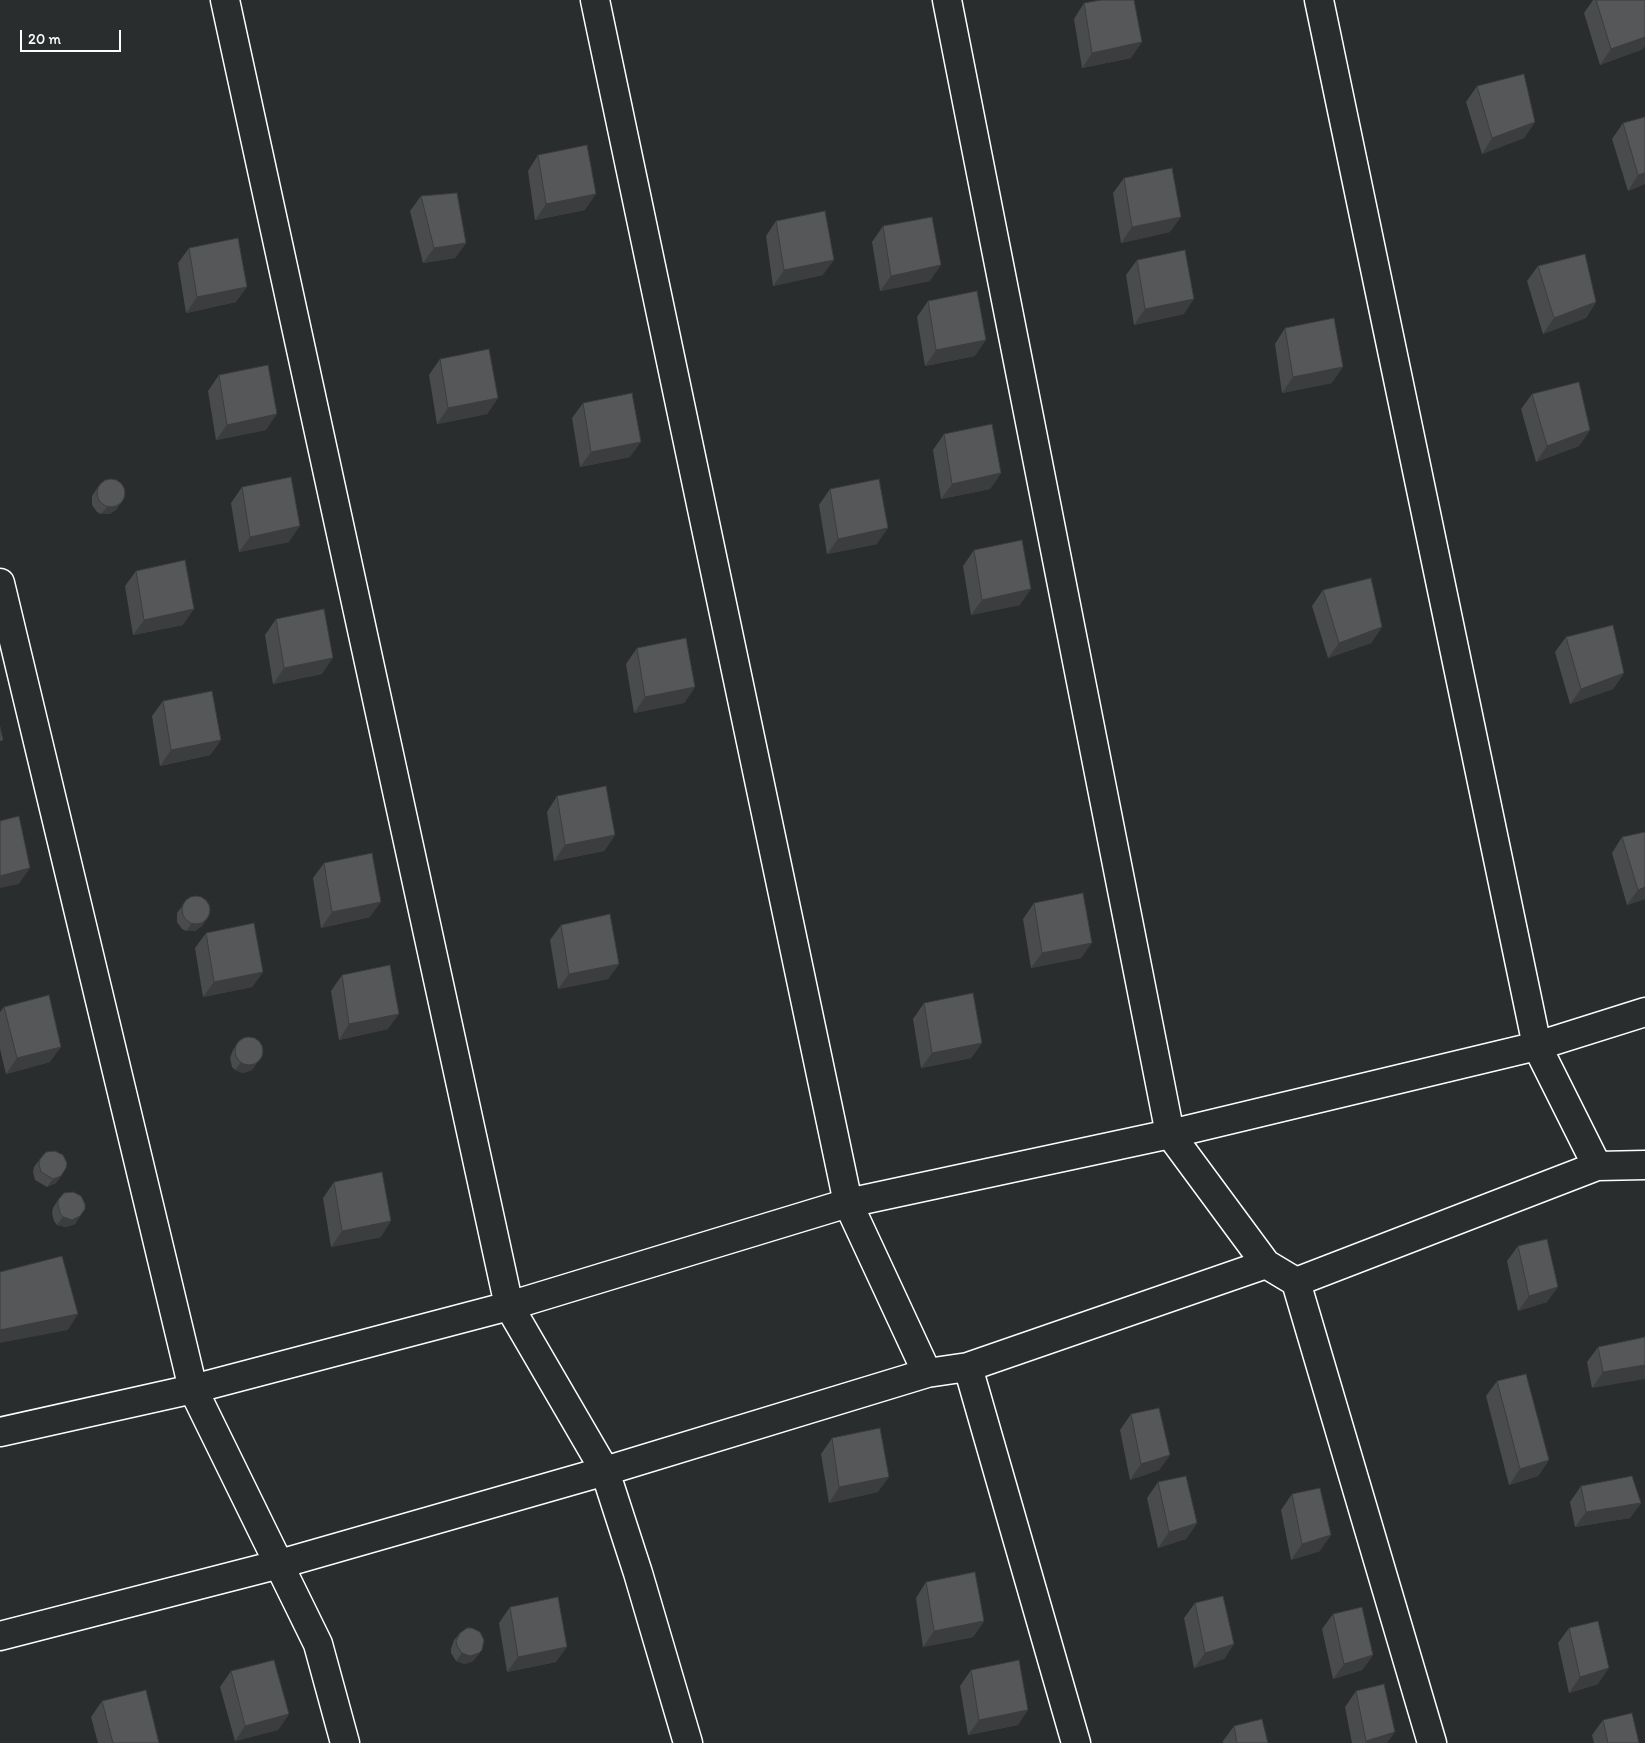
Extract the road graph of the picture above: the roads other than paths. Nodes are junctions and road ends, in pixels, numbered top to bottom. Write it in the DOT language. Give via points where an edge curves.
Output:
graph roads {
  1 [pos="225,0"];
  2 [pos="595,0"];
  3 [pos="947,0"];
  4 [pos="1319,0"];
  5 [pos="0,584"];
  6 [pos="1645,1012"];
  7 [pos="1537,1046"];
  8 [pos="1170,1134"];
  9 [pos="1645,1164"];
  10 [pos="1597,1166"];
  11 [pos="848,1203"];
  12 [pos="1266,1264"];
  13 [pos="1296,1282"];
  14 [pos="509,1306"];
  15 [pos="968,1367"];
  16 [pos="927,1373"];
  17 [pos="193,1389"];
  18 [pos="0,1432"];
  19 [pos="605,1471"];
  20 [pos="280,1564"];
  21 [pos="0,1636"];
  22 [pos="344,1743"];
  23 [pos="688,1743"];
  24 [pos="1076,1743"];
  25 [pos="1432,1743"];
  1 -- 14 [label="street"];
  2 -- 11 [label="street"];
  3 -- 8 [label="street"];
  4 -- 7 [label="street"];
  5 -- 17 [label="street"];
  6 -- 7 [label="street"];
  7 -- 8 [label="street"];
  7 -- 10 [label="street"];
  8 -- 11 [label="street"];
  8 -- 12 [label="street"];
  9 -- 10 [label="street"];
  10 -- 13 [label="street"];
  11 -- 14 [label="street"];
  11 -- 16 [label="street"];
  12 -- 13 [label="street"];
  12 -- 15 [label="street"];
  13 -- 25 [label="street"];
  14 -- 17 [label="street"];
  14 -- 19 [label="street"];
  15 -- 16 [label="street"];
  15 -- 24 [label="street"];
  16 -- 19 [label="street"];
  17 -- 18 [label="street"];
  17 -- 20 [label="street"];
  19 -- 20 [label="street"];
  19 -- 23 [label="street"];
  20 -- 21 [label="street"];
  20 -- 22 [label="street" via="318,1644"];
}
